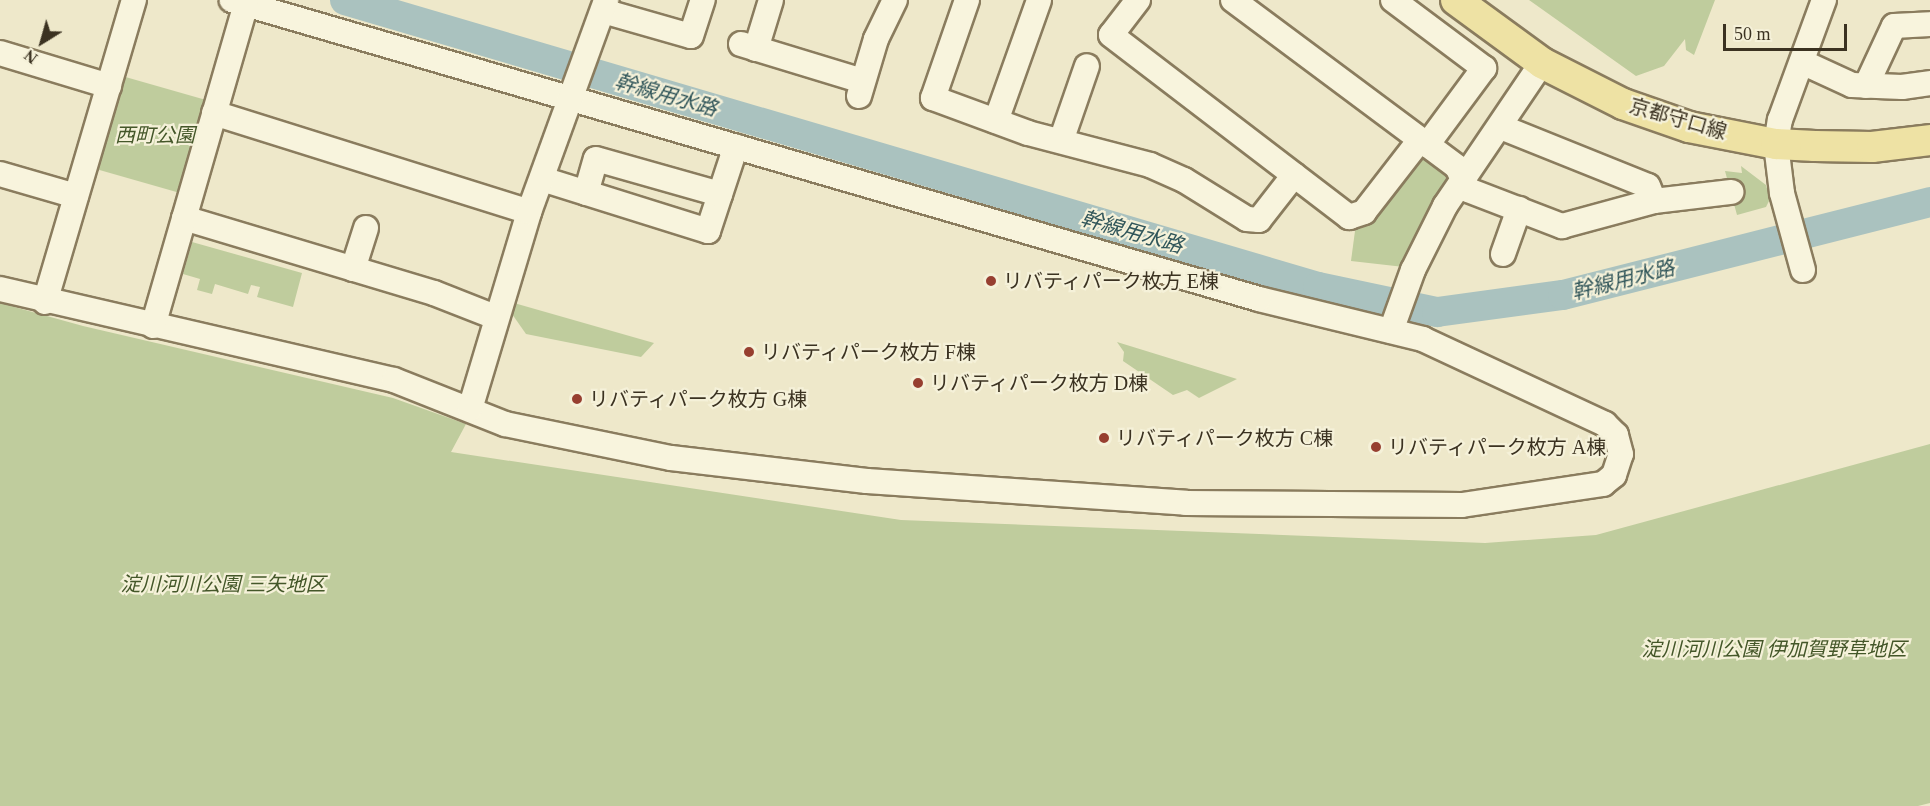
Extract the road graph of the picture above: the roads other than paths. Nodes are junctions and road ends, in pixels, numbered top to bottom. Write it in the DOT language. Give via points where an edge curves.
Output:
graph roads {
  1 [pos="134,0"];
  2 [pos="703,0"];
  3 [pos="771,0"];
  4 [pos="895,0"];
  5 [pos="967,0"];
  6 [pos="1138,0"];
  7 [pos="1235,0"];
  8 [pos="1393,0"];
  9 [pos="1456,0"];
  10 [pos="1824,0"];
  11 [pos="239,2"];
  12 [pos="605,5"];
  13 [pos="1044,8"];
  14 [pos="1930,24"];
  15 [pos="0,53"];
  16 [pos="1802,62"];
  17 [pos="1542,63"];
  18 [pos="1087,66"];
  19 [pos="1930,83"];
  20 [pos="109,86"];
  21 [pos="1866,86"];
  22 [pos="573,98"];
  23 [pos="214,113"];
  24 [pos="996,121"];
  25 [pos="1501,127"];
  26 [pos="1930,140"];
  27 [pos="1061,141"];
  28 [pos="1423,143"];
  29 [pos="1776,144"];
  30 [pos="736,146"];
  31 [pos="0,174"];
  32 [pos="1294,175"];
  33 [pos="1463,178"];
  34 [pos="542,179"];
  35 [pos="1731,192"];
  36 [pos="586,193"];
  37 [pos="720,194"];
  38 [pos="76,196"];
  39 [pos="1654,201"];
  40 [pos="1519,209"];
  41 [pos="529,212"];
  42 [pos="184,218"];
  43 [pos="366,228"];
  44 [pos="1503,254"];
  45 [pos="353,268"];
  46 [pos="1803,270"];
  47 [pos="0,289"];
  48 [pos="45,302"];
  49 [pos="495,317"];
  50 [pos="153,326"];
  51 [pos="1391,330"];
  52 [pos="470,409"];
  1 -- 20 [label="street"];
  2 -- 12 [label="street" via="692,36"];
  3 -- 4 [label="street" via="749,46 861,88 876,39"];
  5 -- 24 [label="street" via="933,98"];
  6 -- 32 [label="street" via="1111,35"];
  7 -- 28 [label="street"];
  8 -- 28 [label="street" via="1484,68"];
  9 -- 17 [label="main road, 京都守口線"];
  10 -- 16 [label="street"];
  11 -- 22 [label="street"];
  11 -- 23 [label="street"];
  12 -- 22 [label="street"];
  13 -- 24 [label="street"];
  14 -- 21 [label="street" via="1894,26"];
  15 -- 20 [label="street"];
  16 -- 21 [label="street" via="1852,86"];
  16 -- 29 [label="street" via="1780,120"];
  17 -- 25 [label="street"];
  17 -- 29 [label="main road, 京都守口線" via="1623,104 1689,127"];
  18 -- 27 [label="street" via="1071,87"];
  19 -- 21 [label="street"];
  20 -- 38 [label="street"];
  22 -- 30 [label="street"];
  22 -- 34 [label="street"];
  23 -- 41 [label="street"];
  23 -- 42 [label="street"];
  24 -- 27 [label="street"];
  25 -- 33 [label="street"];
  25 -- 39 [label="street" via="1648,186"];
  26 -- 29 [label="main road, 京都守口線" via="1872,147"];
  27 -- 32 [label="street" via="1150,165 1184,180 1247,219 1259,220"];
  28 -- 32 [label="street" via="1364,212 1349,217"];
  28 -- 33 [label="street" via="1457,167"];
  29 -- 46 [label="street" via="1782,193"];
  30 -- 37 [label="street"];
  30 -- 51 [label="street" via="1259,299"];
  31 -- 38 [label="street"];
  33 -- 40 [label="street" via="1468,190"];
  33 -- 51 [label="street" via="1413,270"];
  34 -- 36 [label="street"];
  34 -- 41 [label="street"];
  35 -- 39 [label="street"];
  36 -- 37 [label="street" via="596,159"];
  36 -- 37 [label="street" via="708,231"];
  38 -- 48 [label="street"];
  39 -- 40 [label="street" via="1562,226"];
  40 -- 44 [label="street"];
  41 -- 49 [label="street"];
  42 -- 45 [label="street"];
  42 -- 50 [label="street"];
  43 -- 45 [label="street"];
  45 -- 49 [label="street"];
  47 -- 48 [label="street"];
  48 -- 50 [label="street"];
  49 -- 52 [label="street"];
  50 -- 52 [label="street" via="394,380"];
  51 -- 52 [label="street" via="1423,339 1605,424 1616,435 1621,454 1614,475 1603,484 1462,505 1186,503 867,481 671,458 505,424"];
}
